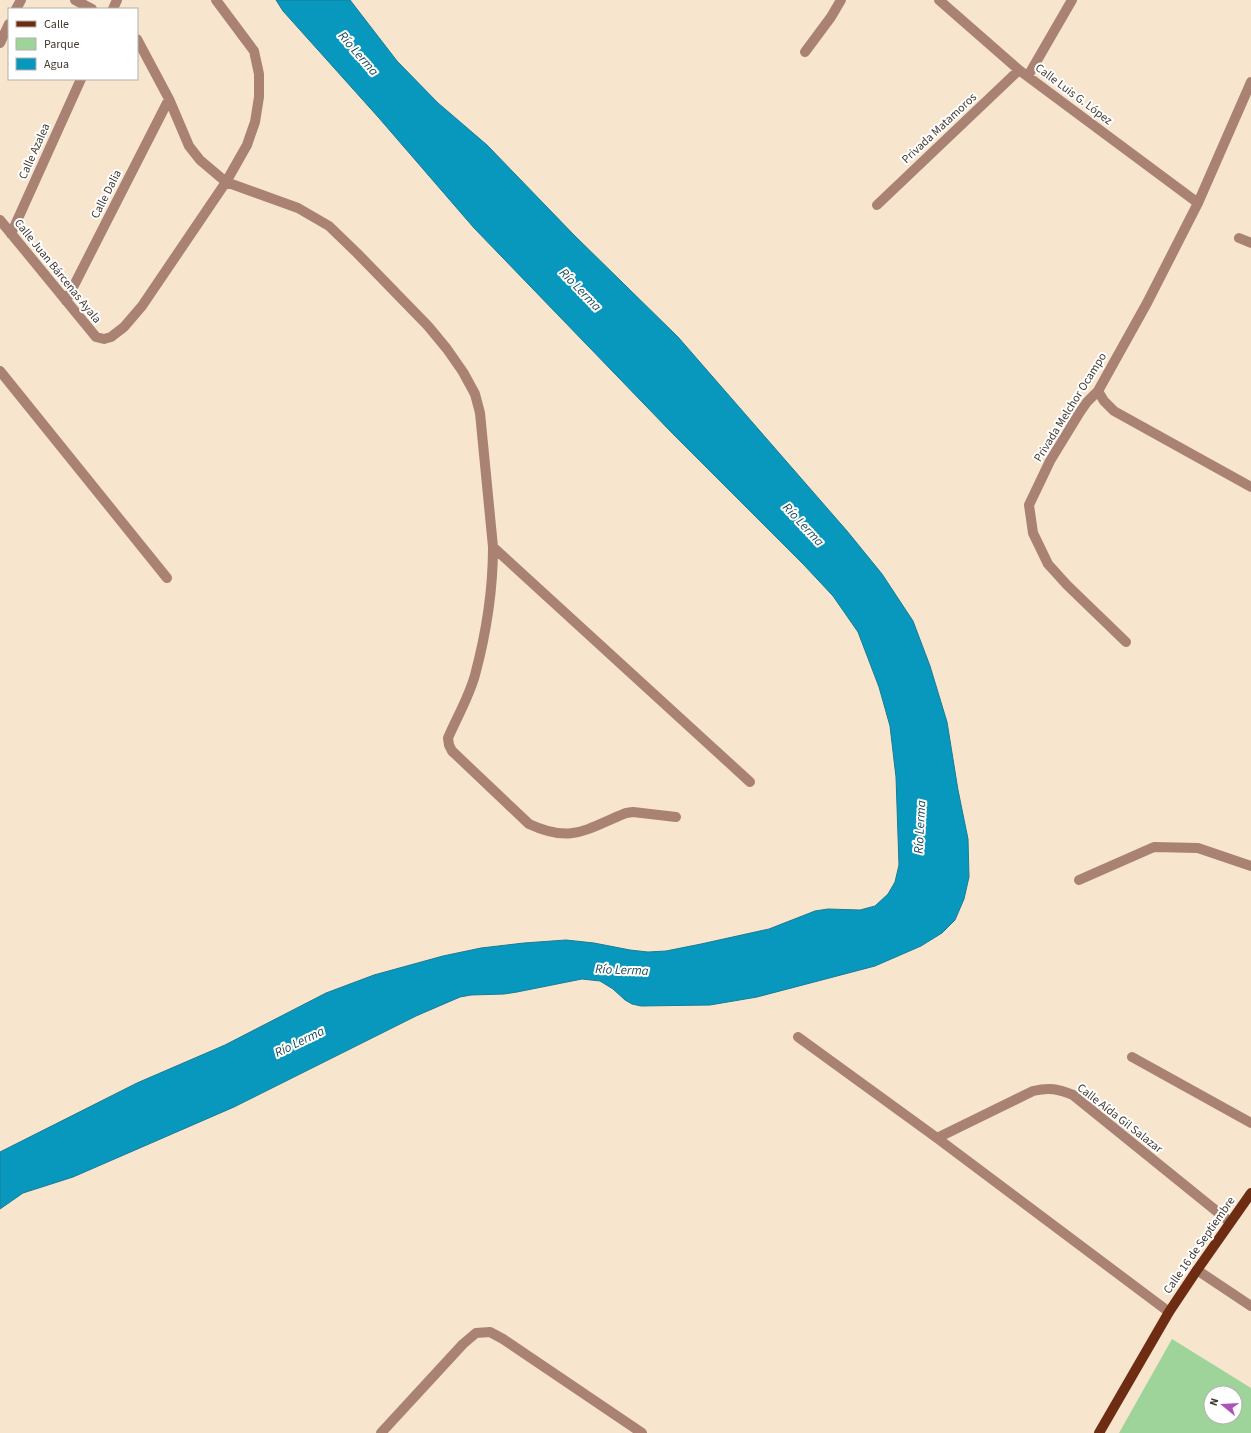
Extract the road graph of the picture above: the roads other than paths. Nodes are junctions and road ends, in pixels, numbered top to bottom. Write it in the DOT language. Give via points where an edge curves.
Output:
graph roads {
  1 [pos="75,0"];
  2 [pos="216,0"];
  3 [pos="841,0"];
  4 [pos="939,0"];
  5 [pos="1072,0"];
  6 [pos="90,8"];
  7 [pos="8,26"];
  8 [pos="138,41"];
  9 [pos="0,43"];
  10 [pos="805,52"];
  11 [pos="1019,70"];
  12 [pos="1028,76"];
  13 [pos="81,80"];
  14 [pos="1251,82"];
  15 [pos="169,99"];
  16 [pos="226,182"];
  17 [pos="1198,203"];
  18 [pos="877,205"];
  19 [pos="0,220"];
  20 [pos="11,234"];
  21 [pos="1239,238"];
  22 [pos="1251,243"];
  23 [pos="66,301"];
  24 [pos="0,371"];
  25 [pos="1098,391"];
  26 [pos="1251,487"];
  27 [pos="493,547"];
  28 [pos="167,578"];
  29 [pos="1126,642"];
  30 [pos="750,782"];
  31 [pos="676,817"];
  32 [pos="1251,866"];
  33 [pos="1079,880"];
  34 [pos="798,1037"];
  35 [pos="1132,1057"];
  36 [pos="1251,1123"];
  37 [pos="937,1138"];
  38 [pos="1251,1193"];
  39 [pos="1230,1222"];
  40 [pos="1197,1270"];
  41 [pos="1251,1306"];
  42 [pos="1169,1312"];
  43 [pos="381,1433"];
  44 [pos="642,1433"];
  45 [pos="1099,1433"];
  1 -- 6 [label="street"];
  2 -- 16 [label="street" via="254,51 259,74 255,122 247,146"];
  3 -- 10 [label="street"];
  4 -- 11 [label="street, Calle Luis G. López"];
  5 -- 12 [label="street"];
  7 -- 9 [label="street"];
  8 -- 15 [label="street"];
  11 -- 12 [label="street, Calle Luis G. López"];
  11 -- 18 [label="street, Privada Matamoros"];
  12 -- 17 [label="street, Calle Luis G. López"];
  13 -- 20 [label="street, Calle Azalea"];
  14 -- 17 [label="street, Privada Melchor Ocampo"];
  15 -- 16 [label="street" via="189,146 200,160"];
  15 -- 23 [label="street, Calle Dalia"];
  16 -- 23 [label="street, Calle Juan Bárcenas Ayala" via="142,306 124,328 111,337 96,337"];
  16 -- 27 [label="street" via="298,208 329,226 358,253 447,349 463,372 478,404"];
  17 -- 25 [label="street, Privada Melchor Ocampo"];
  19 -- 20 [label="street, Calle Juan Bárcenas Ayala"];
  20 -- 23 [label="street, Calle Juan Bárcenas Ayala"];
  21 -- 22 [label="street"];
  24 -- 28 [label="street"];
  25 -- 26 [label="street" via="1114,411"];
  25 -- 29 [label="street, Privada Melchor Ocampo" via="1080,412 1050,462 1029,505 1033,534 1048,564"];
  27 -- 30 [label="street"];
  27 -- 31 [label="street" via="492,580 483,641 474,676 448,738 452,751 529,824 544,831 562,835 579,833 633,812"];
  32 -- 33 [label="street" via="1198,848 1154,847"];
  34 -- 37 [label="street"];
  35 -- 36 [label="street"];
  37 -- 39 [label="street, Calle Aída Gil Salazar" via="1033,1091 1044,1088 1059,1089 1073,1095"];
  37 -- 42 [label="street"];
  38 -- 39 [label="main road, Calle 16 de Septiembre"];
  39 -- 40 [label="main road, Calle 16 de Septiembre"];
  40 -- 41 [label="street"];
  40 -- 42 [label="main road, Calle 16 de Septiembre"];
  42 -- 45 [label="main road, Calle 16 de Septiembre"];
  43 -- 44 [label="street" via="463,1344 476,1333 490,1332"];
}
